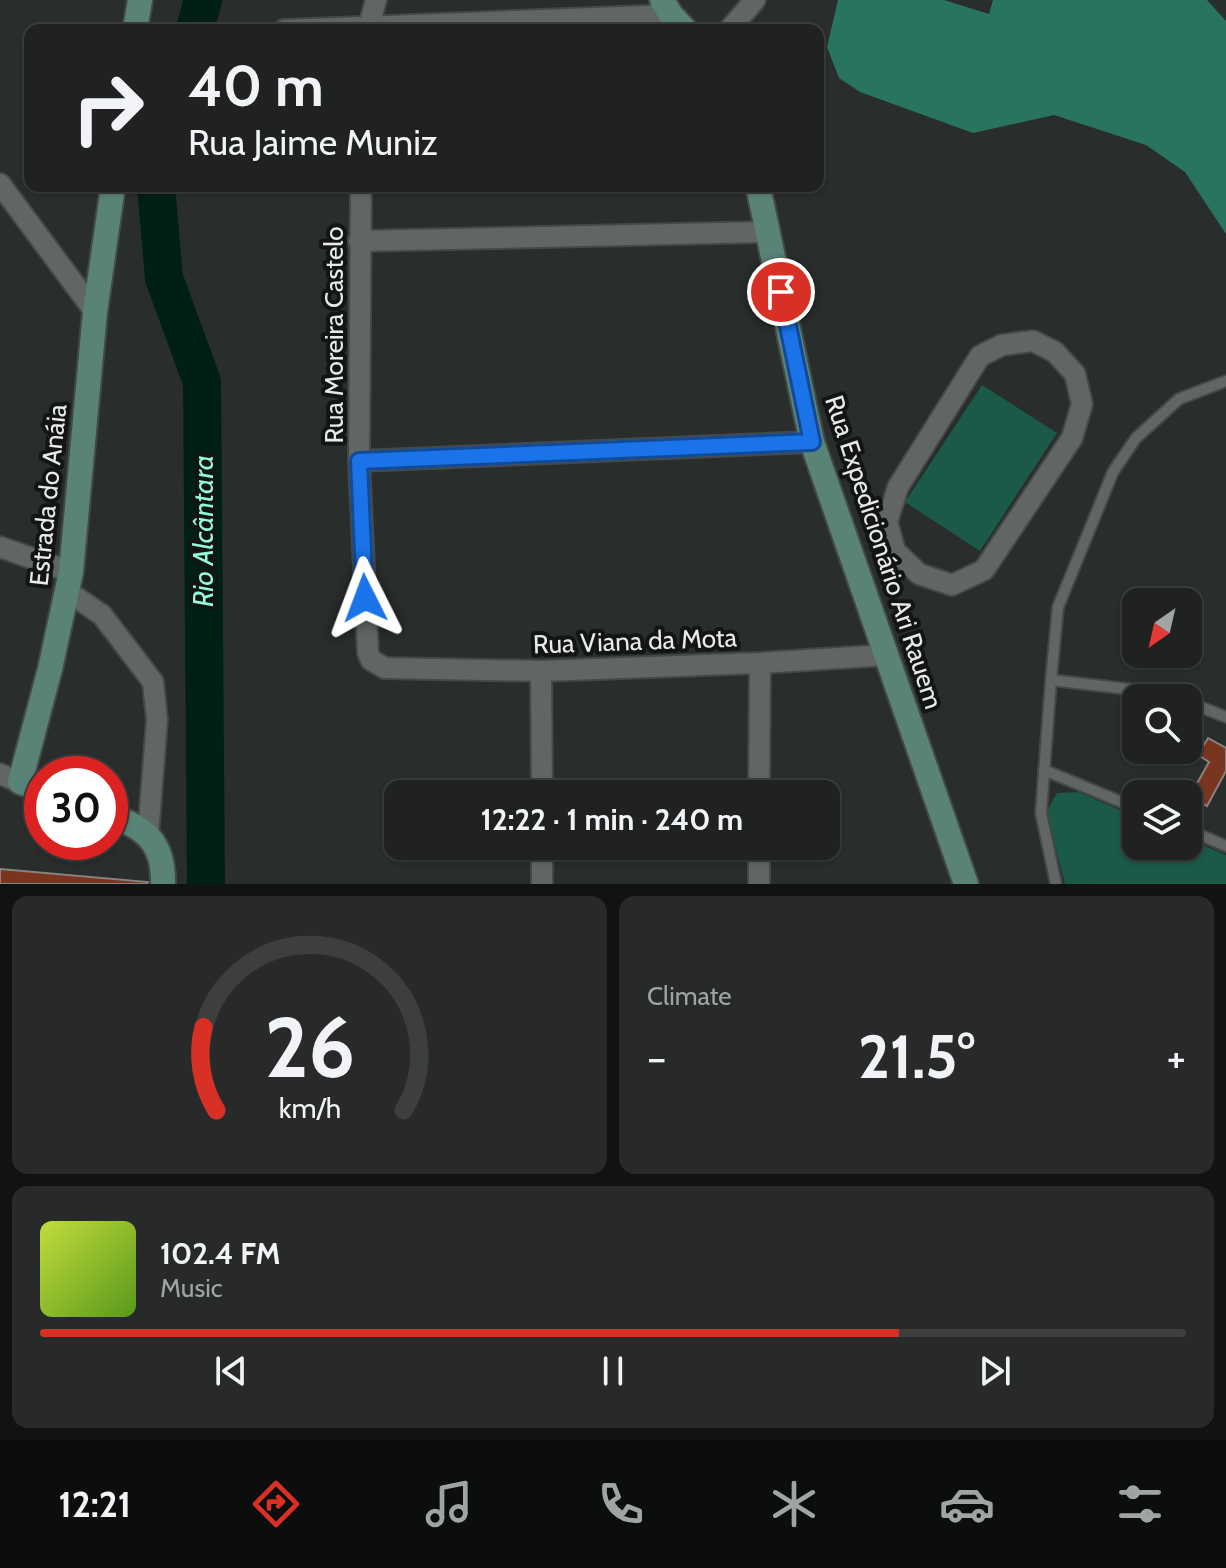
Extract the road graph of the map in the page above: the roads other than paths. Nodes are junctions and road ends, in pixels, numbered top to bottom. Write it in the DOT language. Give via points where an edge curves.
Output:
graph roads {
  1 [pos="140,0"];
  2 [pos="376,0"];
  3 [pos="755,0"];
  4 [pos="673,15"];
  5 [pos="136,24"];
  6 [pos="370,24"];
  7 [pos="478,24"];
  8 [pos="734,24"];
  9 [pos="0,184"];
  10 [pos="112,192"];
  11 [pos="361,192"];
  12 [pos="759,192"];
  13 [pos="768,232"];
  14 [pos="359,241"];
  15 [pos="95,312"];
  16 [pos="1226,381"];
  17 [pos="1072,438"];
  18 [pos="812,442"];
  19 [pos="359,461"];
  20 [pos="0,547"];
  21 [pos="69,581"];
  22 [pos="887,655"];
  23 [pos="760,663"];
  24 [pos="385,668"];
  25 [pos="541,671"];
  26 [pos="1051,680"];
  27 [pos="1122,688"];
  28 [pos="1202,708"];
  29 [pos="1226,717"];
  30 [pos="1044,770"];
  31 [pos="542,780"];
  32 [pos="759,780"];
  33 [pos="21,782"];
  34 [pos="1122,802"];
  35 [pos="128,821"];
  36 [pos="148,835"];
  37 [pos="1202,836"];
  38 [pos="1226,846"];
  39 [pos="542,860"];
  40 [pos="759,860"];
  41 [pos="163,884"];
  42 [pos="542,884"];
  43 [pos="759,884"];
  44 [pos="966,884"];
  45 [pos="1056,884"];
  1 -- 5 [label="street"];
  2 -- 6 [label="street"];
  3 -- 8 [label="street"];
  4 -- 7 [label="street"];
  9 -- 15 [label="street"];
  10 -- 15 [label="street, Estrada do Anáia"];
  11 -- 14 [label="street, Rua Moreira Castelo"];
  12 -- 13 [label="street, Rua Expedicionário Ari Rauem"];
  13 -- 14 [label="street"];
  13 -- 18 [label="street, Rua Expedicionário Ari Rauem"];
  14 -- 19 [label="street, Rua Moreira Castelo"];
  15 -- 21 [label="street, Estrada do Anáia"];
  16 -- 26 [label="lane" via="1179,399 1136,438 1113,472 1058,607"];
  17 -- 17 [label="street" via="984,570 952,585 919,574 895,551 887,522 898,487 980,356 1002,345 1033,341 1055,352 1075,374 1082,404"];
  18 -- 19 [label="street"];
  18 -- 22 [label="street, Rua Expedicionário Ari Rauem"];
  19 -- 24 [label="street, Rua Moreira Castelo" via="368,653"];
  20 -- 21 [label="street"];
  21 -- 33 [label="street, Estrada do Anáia"];
  21 -- 36 [label="street" via="153,682 157,720"];
  22 -- 23 [label="street, Rua Viana da Mota"];
  22 -- 44 [label="street, Rua Expedicionário Ari Rauem"];
  23 -- 25 [label="street, Rua Viana da Mota"];
  23 -- 32 [label="street"];
  24 -- 25 [label="street, Rua Viana da Mota"];
  25 -- 31 [label="street"];
  26 -- 27 [label="lane"];
  26 -- 30 [label="lane"];
  28 -- 29 [label="lane"];
  30 -- 34 [label="lane"];
  30 -- 45 [label="lane" via="1041,813"];
  35 -- 36 [label="street"];
  36 -- 41 [label="street" via="160,854"];
  37 -- 38 [label="lane"];
  39 -- 42 [label="street"];
  40 -- 43 [label="street"];
}
